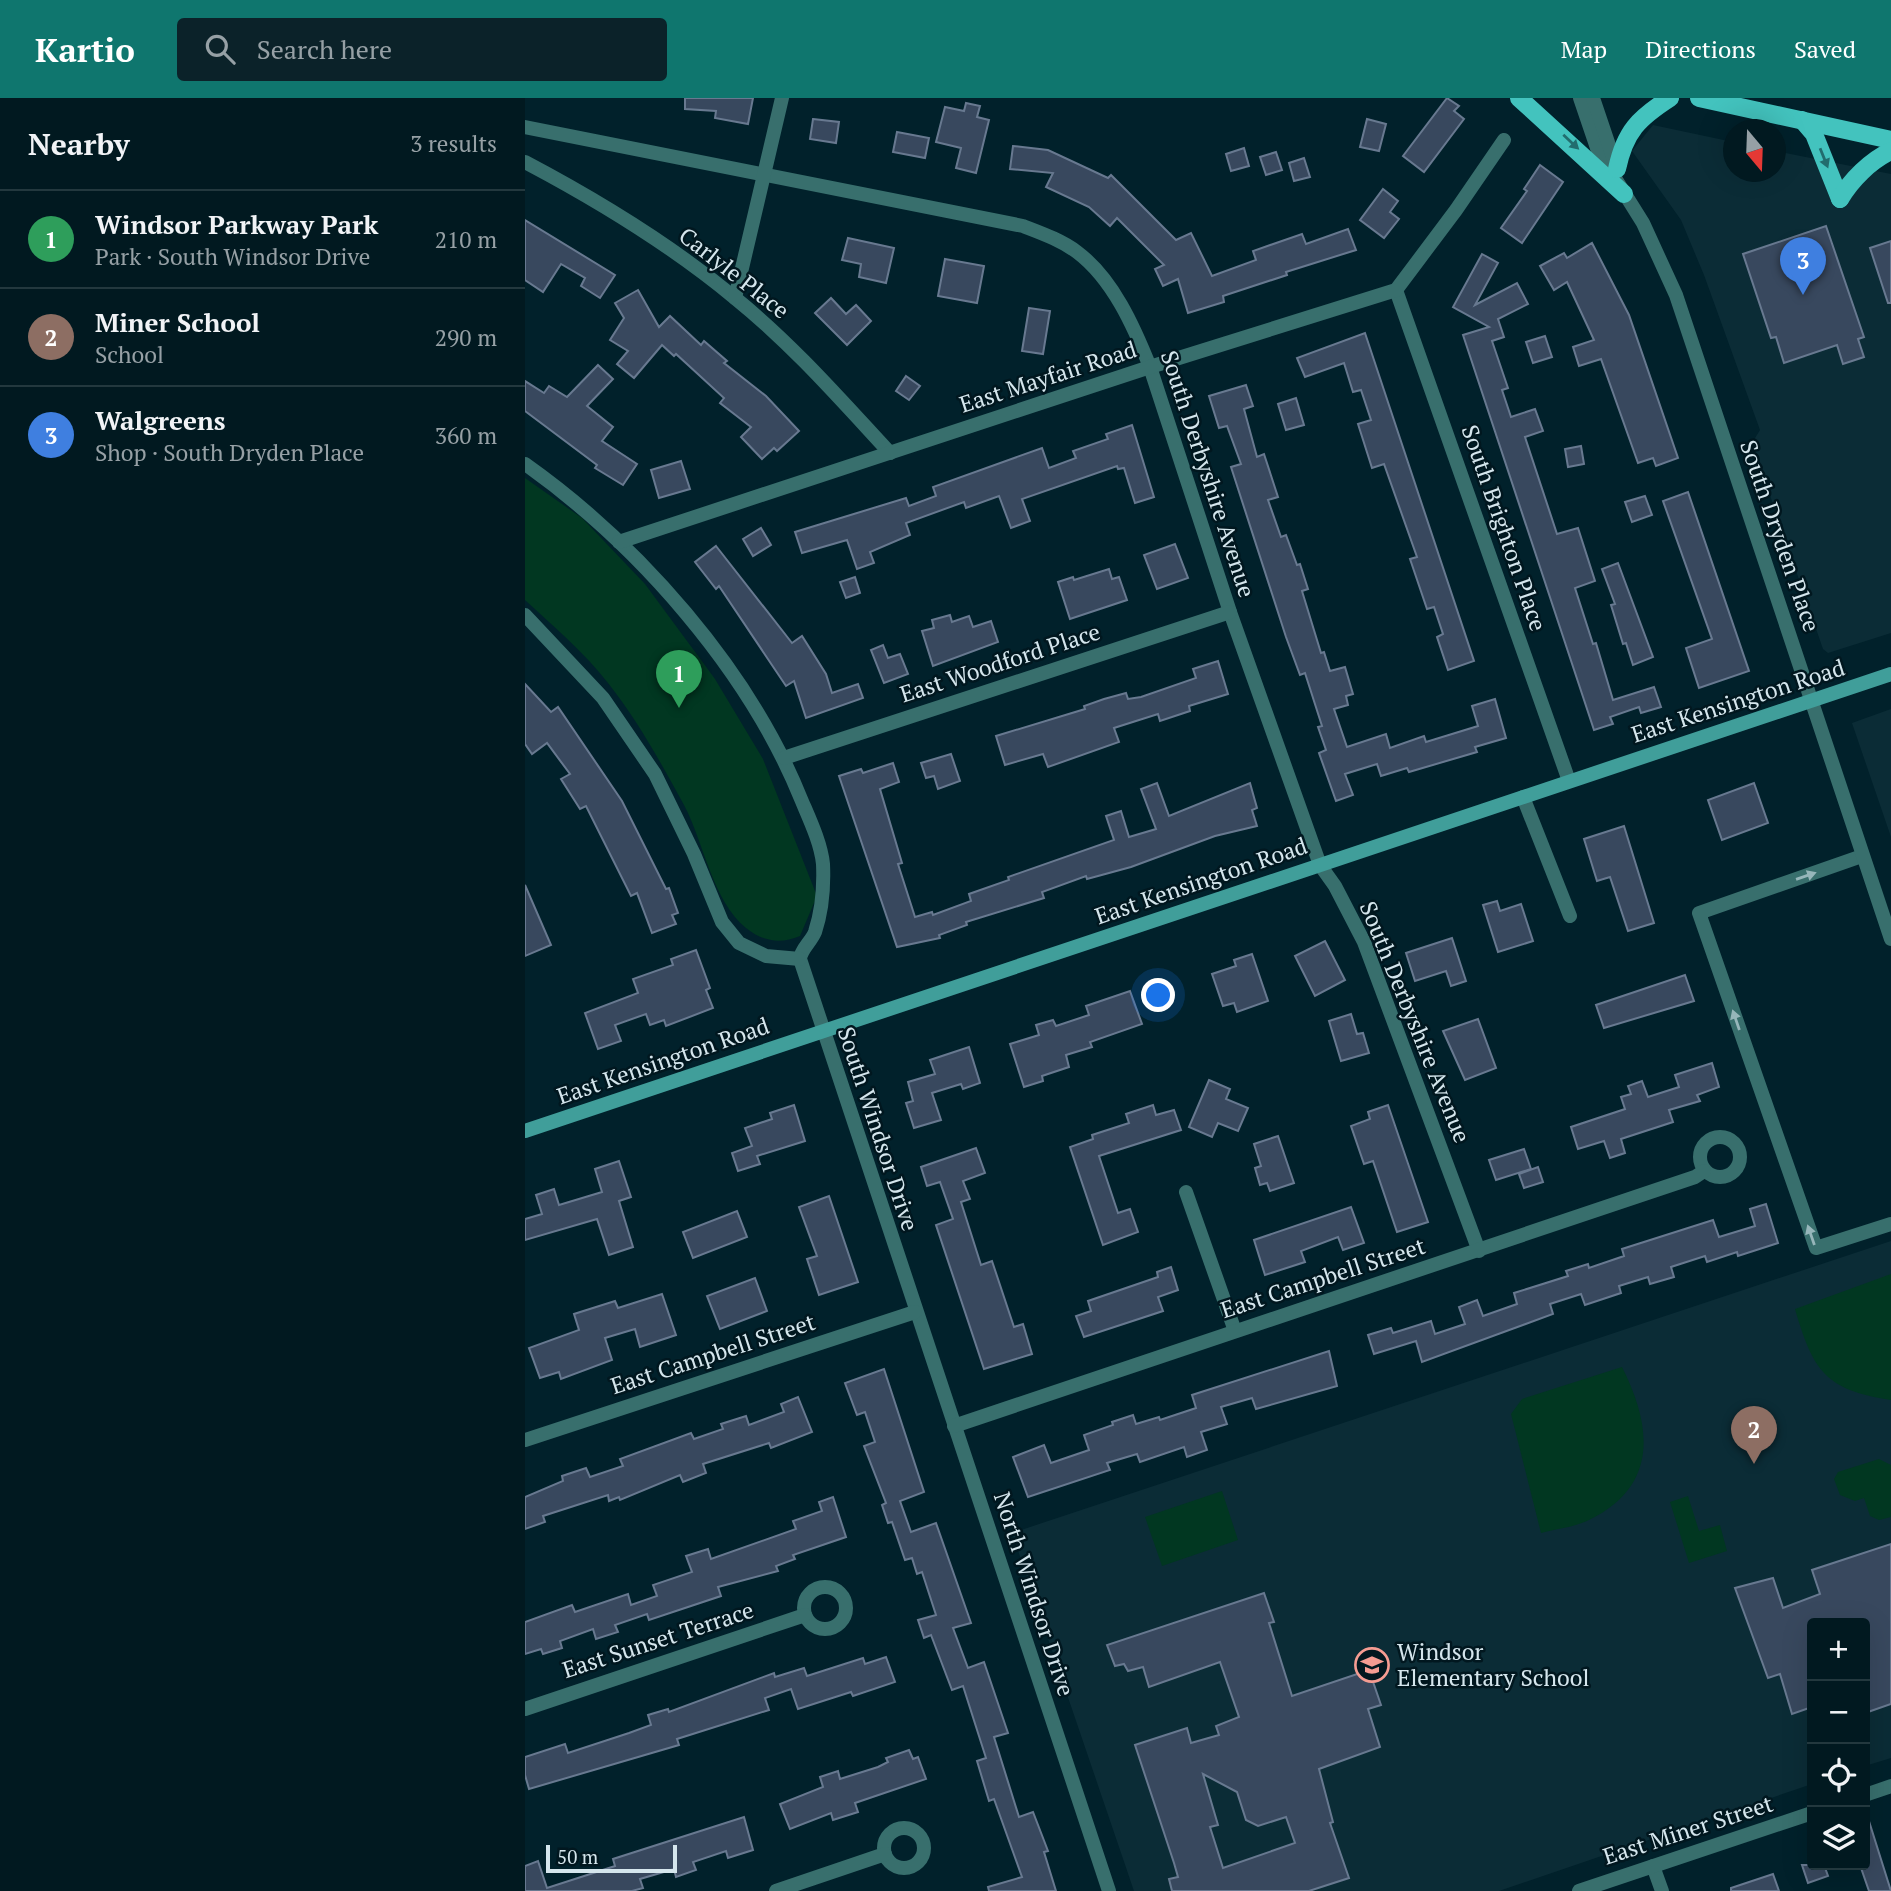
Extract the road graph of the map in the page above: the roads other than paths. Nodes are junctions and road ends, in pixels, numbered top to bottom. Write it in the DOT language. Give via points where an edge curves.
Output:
graph roads {
  1 [pos="782,98"];
  2 [pos="1519,98"];
  3 [pos="1580,98"];
  4 [pos="1593,98"];
  5 [pos="1670,98"];
  6 [pos="1699,98"];
  7 [pos="1802,120"];
  8 [pos="525,127"];
  9 [pos="1504,140"];
  10 [pos="1891,140"];
  11 [pos="1891,151"];
  12 [pos="525,162"];
  13 [pos="1617,169"];
  14 [pos="767,173"];
  15 [pos="1624,194"];
  16 [pos="1395,290"];
  17 [pos="735,298"];
  18 [pos="1150,367"];
  19 [pos="890,453"];
  20 [pos="525,464"];
  21 [pos="619,542"];
  22 [pos="1230,612"];
  23 [pos="525,615"];
  24 [pos="1891,674"];
  25 [pos="1811,701"];
  26 [pos="784,758"];
  27 [pos="1569,781"];
  28 [pos="1523,797"];
  29 [pos="1862,856"];
  30 [pos="1319,865"];
  31 [pos="1570,916"];
  32 [pos="1891,939"];
  33 [pos="800,959"];
  34 [pos="822,1032"];
  35 [pos="526,1128"];
  36 [pos="1704,1171"];
  37 [pos="1186,1192"];
  38 [pos="1891,1224"];
  39 [pos="1479,1251"];
  40 [pos="915,1312"];
  41 [pos="1235,1331"];
  42 [pos="954,1426"];
  43 [pos="525,1440"];
  44 [pos="805,1615"];
  45 [pos="525,1709"];
  46 [pos="1891,1786"];
  47 [pos="1870,1793"];
  48 [pos="1807,1815"];
  49 [pos="885,1854"];
  50 [pos="1653,1866"];
  51 [pos="776,1891"];
  52 [pos="1109,1891"];
  53 [pos="1579,1891"];
  54 [pos="1662,1891"];
  1 -- 14 [label="street"];
  2 -- 15 [label="main road, one-way"];
  3 -- 15 [label="street, South Dryden Place" via="1598,151"];
  4 -- 13 [label="street, South Dryden Place"];
  5 -- 13 [label="main road" via="1641,117 1621,148"];
  6 -- 7 [label="main road"];
  7 -- 10 [label="main road"];
  7 -- 11 [label="main road, one-way" via="1814,134 1840,199 1868,166"];
  8 -- 14 [label="street, South Derbyshire Avenue"];
  9 -- 16 [label="street"];
  12 -- 17 [label="street, Carlyle Place" via="607,206"];
  13 -- 15 [label="street, South Dryden Place"];
  14 -- 17 [label="street"];
  14 -- 18 [label="street, South Derbyshire Avenue" via="1023,226 1048,237 1078,253 1110,288 1134,327"];
  15 -- 25 [label="street, South Dryden Place" via="1647,229 1676,295"];
  16 -- 18 [label="street, East Mayfair Road"];
  16 -- 27 [label="street, South Brighton Place"];
  17 -- 19 [label="street, Carlyle Place" via="808,363"];
  18 -- 19 [label="street, East Mayfair Road"];
  18 -- 22 [label="street, South Derbyshire Avenue"];
  19 -- 21 [label="street, East Mayfair Road"];
  20 -- 21 [label="street"];
  21 -- 26 [label="street" via="646,567 721,659"];
  22 -- 26 [label="street, East Woodford Place"];
  22 -- 30 [label="street, South Derbyshire Avenue"];
  23 -- 33 [label="street" via="603,698 655,774 722,922 739,943 767,956"];
  24 -- 25 [label="main road, East Kensington Road"];
  25 -- 27 [label="main road, East Kensington Road"];
  25 -- 29 [label="street, South Dryden Place"];
  26 -- 33 [label="street" via="823,861 823,894 814,934"];
  27 -- 28 [label="main road, East Kensington Road"];
  28 -- 30 [label="main road, East Kensington Road"];
  28 -- 31 [label="street"];
  29 -- 32 [label="street, South Dryden Place"];
  38 -- 29 [label="street, one-way" via="1816,1248 1699,913"];
  30 -- 34 [label="main road, East Kensington Road"];
  30 -- 39 [label="street, South Derbyshire Avenue" via="1364,942"];
  33 -- 34 [label="street, South Windsor Drive"];
  34 -- 35 [label="main road, East Kensington Road"];
  34 -- 40 [label="street, South Windsor Drive"];
  36 -- 39 [label="street, East Campbell Street"];
  37 -- 41 [label="street"];
  39 -- 41 [label="street, East Campbell Street"];
  40 -- 42 [label="street, North Windsor Drive"];
  40 -- 43 [label="street, East Campbell Street"];
  41 -- 42 [label="street, East Campbell Street"];
  42 -- 52 [label="street, North Windsor Drive"];
  44 -- 45 [label="street, East Sunset Terrace"];
  46 -- 47 [label="street"];
  48 -- 50 [label="street, East Miner Street"];
  49 -- 51 [label="street"];
  50 -- 53 [label="street, East Miner Street"];
  50 -- 54 [label="street"];
}
